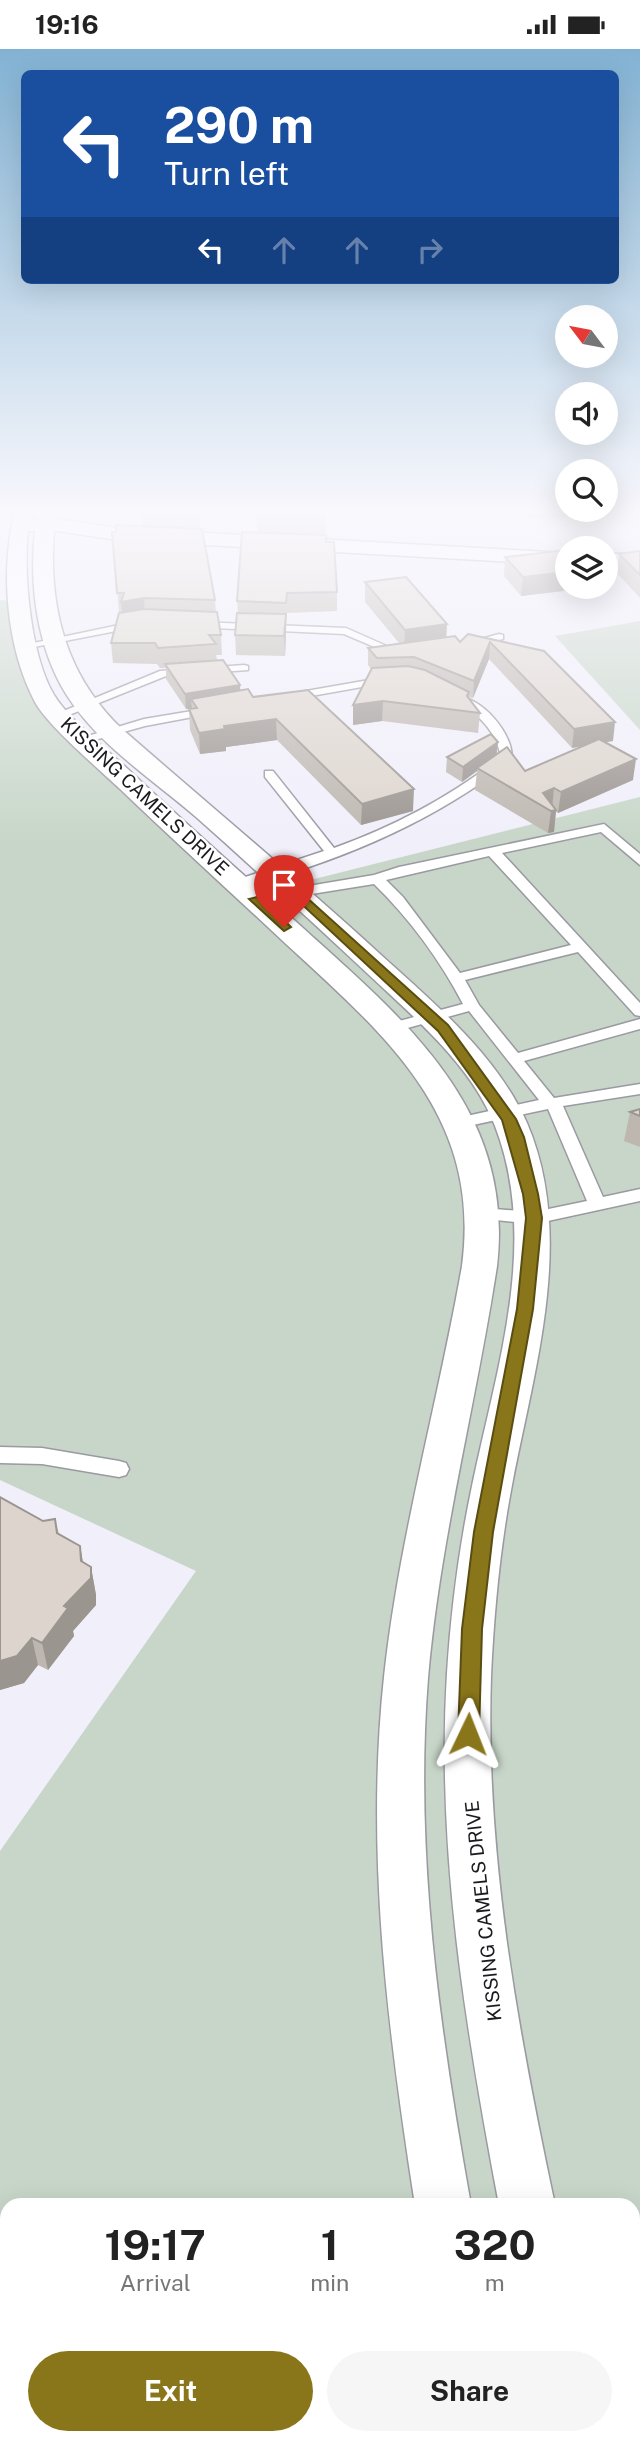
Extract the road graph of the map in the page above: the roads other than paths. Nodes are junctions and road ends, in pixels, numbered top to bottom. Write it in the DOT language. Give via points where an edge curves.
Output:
graph roads {
  1 [pos="35,623"];
  2 [pos="145,623"];
  3 [pos="184,625"];
  4 [pos="499,637"];
  5 [pos="43,643"];
  6 [pos="455,647"];
  7 [pos="410,654"];
  8 [pos="244,669"];
  9 [pos="401,680"];
  10 [pos="446,694"];
  11 [pos="282,698"];
  12 [pos="227,708"];
  13 [pos="86,723"];
  14 [pos="269,774"];
  15 [pos="492,851"];
  16 [pos="331,852"];
  17 [pos="640,861"];
  18 [pos="377,879"];
  19 [pos="256,885"];
  20 [pos="295,891"];
  21 [pos="581,947"];
  22 [pos="457,978"];
  23 [pos="471,1006"];
  24 [pos="640,1012"];
  25 [pos="432,1018"];
  26 [pos="640,1024"];
  27 [pos="393,1027"];
  28 [pos="515,1059"];
  29 [pos="640,1089"];
  30 [pos="552,1103"];
  31 [pos="505,1112"];
  32 [pos="459,1123"];
  33 [pos="640,1195"];
  34 [pos="597,1204"];
  35 [pos="482,1214"];
  36 [pos="534,1218"];
  37 [pos="0,1455"];
  38 [pos="119,1469"];
  39 [pos="442,2198"];
  40 [pos="526,2198"];
  1 -- 5 [label="street, KISSING CAMELS DRIVE"];
  2 -- 5 [label="lane"];
  3 -- 7 [label="lane" via="346,631 399,656"];
  4 -- 6 [label="lane"];
  5 -- 13 [label="street, KISSING CAMELS DRIVE" via="42,692"];
  8 -- 13 [label="lane" via="164,673"];
  9 -- 11 [label="lane"];
  10 -- 16 [label="lane" via="485,716 506,748 507,758 481,781 424,815"];
  12 -- 13 [label="lane"];
  13 -- 19 [label="street, KISSING CAMELS DRIVE"];
  14 -- 16 [label="lane"];
  15 -- 17 [label="lane" via="604,828"];
  15 -- 18 [label="lane"];
  15 -- 21 [label="lane"];
  16 -- 19 [label="lane"];
  18 -- 20 [label="lane"];
  18 -- 22 [label="lane"];
  19 -- 20 [label="street, KISSING CAMELS DRIVE"];
  19 -- 27 [label="street, KISSING CAMELS DRIVE"];
  20 -- 25 [label="street, KISSING CAMELS DRIVE"];
  21 -- 22 [label="lane"];
  21 -- 24 [label="lane"];
  22 -- 23 [label="lane"];
  23 -- 25 [label="lane"];
  23 -- 28 [label="lane"];
  25 -- 27 [label="lane"];
  25 -- 31 [label="street, KISSING CAMELS DRIVE"];
  26 -- 28 [label="lane"];
  27 -- 32 [label="street, KISSING CAMELS DRIVE" via="433,1078"];
  28 -- 30 [label="lane"];
  29 -- 30 [label="lane"];
  30 -- 31 [label="lane"];
  30 -- 34 [label="lane"];
  31 -- 32 [label="lane"];
  31 -- 36 [label="street, KISSING CAMELS DRIVE" via="517,1137"];
  32 -- 35 [label="street, KISSING CAMELS DRIVE" via="480,1187"];
  33 -- 34 [label="lane"];
  34 -- 36 [label="lane"];
  35 -- 36 [label="lane"];
  35 -- 39 [label="street, KISSING CAMELS DRIVE" via="476,1285 417,1590 403,1721 401,1801 408,1970"];
  36 -- 40 [label="street, KISSING CAMELS DRIVE" via="525,1309 475,1601 468,1761 486,1973"];
  37 -- 38 [label="lane" via="42,1456"];
}
